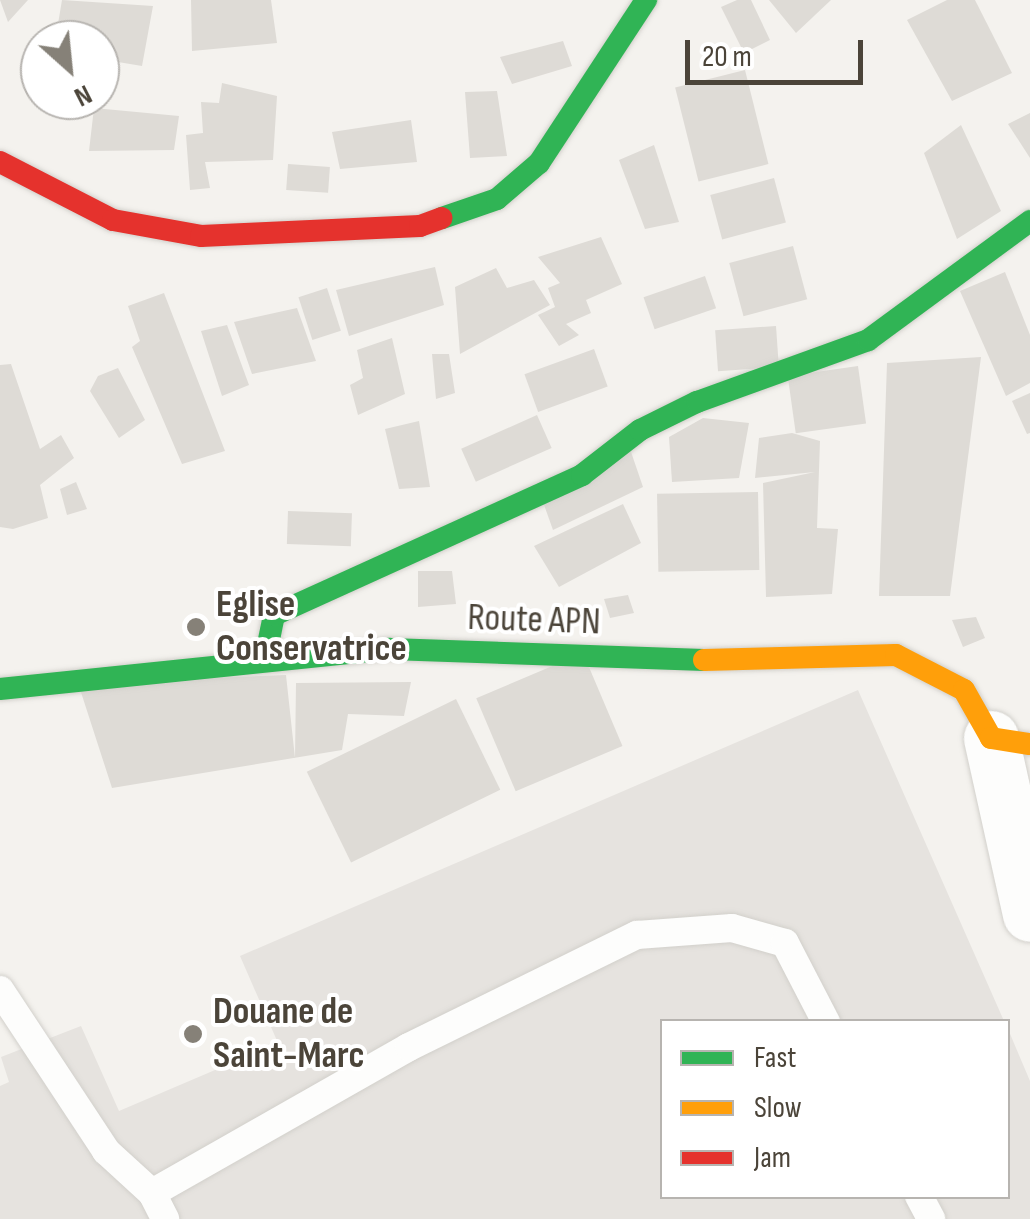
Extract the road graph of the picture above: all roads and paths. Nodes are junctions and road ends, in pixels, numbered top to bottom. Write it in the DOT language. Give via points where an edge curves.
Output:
graph roads {
  1 [pos="646,0"];
  2 [pos="0,162"];
  3 [pos="1030,221"];
  4 [pos="265,659"];
  5 [pos="0,689"];
  6 [pos="1011,741"];
  7 [pos="1030,914"];
  8 [pos="0,990"];
  9 [pos="824,1019"];
  10 [pos="152,1193"];
  11 [pos="165,1219"];
  1 -- 2 [label="street" via="539,164 496,199 420,226 201,236 113,220"];
  3 -- 4 [label="street" via="868,340 697,402 564,484 274,615"];
  4 -- 5 [label="street, Route APN"];
  4 -- 6 [label="street, Route APN" via="390,649 737,661 864,651 896,655 964,690"];
  6 -- 7 [label="street"];
  8 -- 10 [label="lane" via="106,1151"];
  9 -- 10 [label="lane" via="785,943 732,928 637,935 408,1047"];
  10 -- 11 [label="lane"];
}
